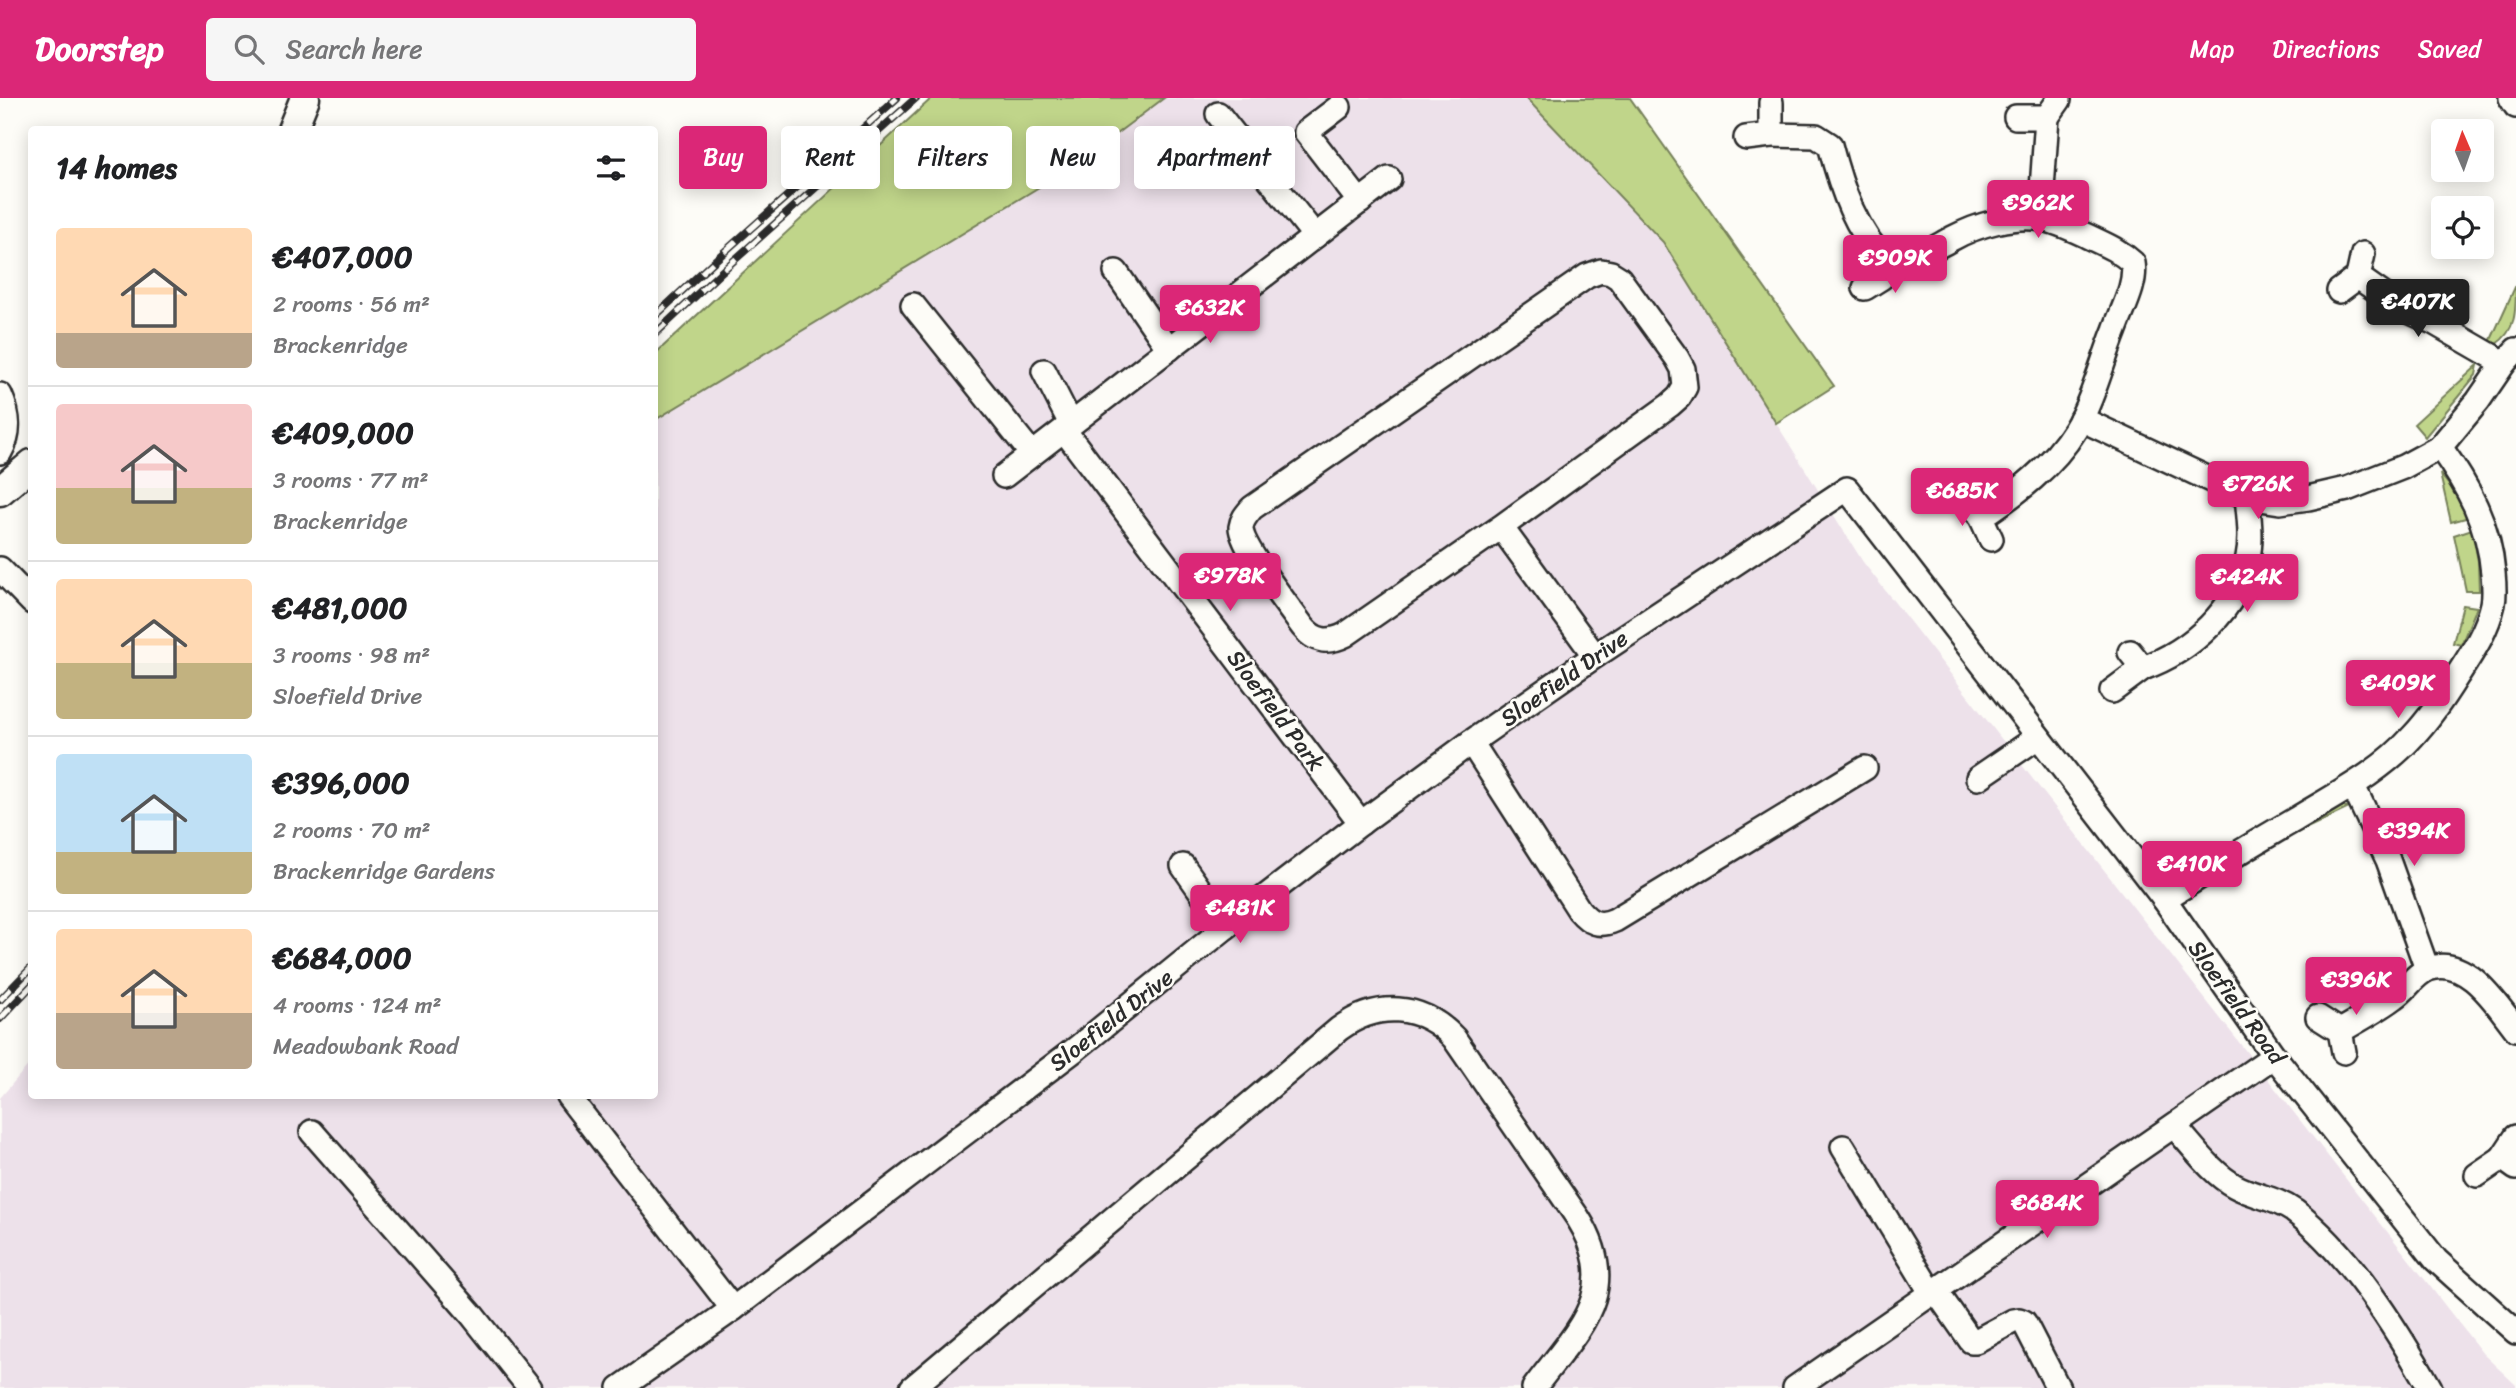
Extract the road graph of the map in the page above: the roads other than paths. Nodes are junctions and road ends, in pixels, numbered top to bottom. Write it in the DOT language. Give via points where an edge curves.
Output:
graph roads {
  1 [pos="305,98"];
  2 [pos="2511,98"];
  3 [pos="1771,103"];
  4 [pos="2516,106"];
  5 [pos="1339,107"];
  6 [pos="1218,114"];
  7 [pos="2016,117"];
  8 [pos="294,126"];
  9 [pos="1771,135"];
  10 [pos="1746,138"];
  11 [pos="1389,180"];
  12 [pos="1360,202"];
  13 [pos="2040,218"];
  14 [pos="1315,236"];
  15 [pos="2363,254"];
  16 [pos="1889,264"];
  17 [pos="1116,272"];
  18 [pos="2358,277"];
  19 [pos="1864,288"];
  20 [pos="2339,291"];
  21 [pos="913,305"];
  22 [pos="1169,349"];
  23 [pos="2510,357"];
  24 [pos="1044,371"];
  25 [pos="0,395"];
  26 [pos="2081,419"];
  27 [pos="1068,427"];
  28 [pos="2440,447"];
  29 [pos="0,452"];
  30 [pos="1032,454"];
  31 [pos="28,467"];
  32 [pos="1004,476"];
  33 [pos="1847,489"];
  34 [pos="0,491"];
  35 [pos="2248,497"];
  36 [pos="1964,498"];
  37 [pos="1981,517"];
  38 [pos="1501,527"];
  39 [pos="1991,539"];
  40 [pos="0,569"];
  41 [pos="28,598"];
  42 [pos="1595,656"];
  43 [pos="2112,691"];
  44 [pos="2038,737"];
  45 [pos="1471,743"];
  46 [pos="1865,768"];
  47 [pos="1978,778"];
  48 [pos="2353,786"];
  49 [pos="1362,823"];
  50 [pos="1183,866"];
  51 [pos="2164,899"];
  52 [pos="1226,927"];
  53 [pos="2427,970"];
  54 [pos="2318,1017"];
  55 [pos="2516,1030"];
  56 [pos="2274,1056"];
  57 [pos="570,1099"];
  58 [pos="2174,1126"];
  59 [pos="312,1132"];
  60 [pos="2516,1137"];
  61 [pos="1843,1147"];
  62 [pos="2509,1163"];
  63 [pos="2477,1175"];
  64 [pos="1934,1293"];
  65 [pos="733,1309"];
  66 [pos="2516,1332"];
  67 [pos="621,1387"];
  68 [pos="530,1388"];
  69 [pos="912,1388"];
  70 [pos="1534,1388"];
  71 [pos="1795,1388"];
  72 [pos="2058,1388"];
  73 [pos="2430,1388"];
  1 -- 8 [label="main road"];
  2 -- 4 [label="street"];
  3 -- 9 [label="street"];
  5 -- 12 [label="street" via="1306,132"];
  6 -- 14 [label="street"];
  7 -- 13 [label="street" via="2053,108"];
  9 -- 10 [label="street"];
  9 -- 16 [label="street" via="1816,136 1830,145 1851,210"];
  11 -- 12 [label="street"];
  12 -- 14 [label="street"];
  13 -- 16 [label="street" via="1987,225 1912,259"];
  13 -- 26 [label="street" via="2112,247 2133,263 2128,293"];
  14 -- 22 [label="street"];
  15 -- 18 [label="street"];
  16 -- 19 [label="street" via="1881,278"];
  17 -- 22 [label="street"];
  18 -- 20 [label="street"];
  18 -- 23 [label="street" via="2402,308"];
  21 -- 30 [label="street"];
  22 -- 27 [label="street"];
  23 -- 28 [label="street"];
  24 -- 27 [label="street, Sloefield Park"];
  25 -- 29 [label="street" via="8,421"];
  26 -- 35 [label="street"];
  26 -- 37 [label="street" via="2046,465"];
  27 -- 30 [label="street"];
  27 -- 49 [label="street, Sloefield Park"];
  28 -- 35 [label="street" via="2347,489 2280,502"];
  28 -- 48 [label="street" via="2484,523 2493,603 2482,635 2432,712 2412,737"];
  30 -- 32 [label="street"];
  31 -- 34 [label="main road"];
  33 -- 42 [label="street, Sloefield Drive"];
  33 -- 44 [label="street, Sloefield Road"];
  35 -- 43 [label="street" via="2249,554 2242,578 2220,616 2167,660 2137,660"];
  36 -- 37 [label="street"];
  37 -- 39 [label="street"];
  38 -- 38 [label="street" via="1345,635 1324,640 1303,627 1246,545 1241,525 1252,508 1587,276 1611,273 1625,285 1680,363 1683,393"];
  38 -- 42 [label="street"];
  40 -- 41 [label="street"];
  42 -- 45 [label="street, Sloefield Drive"];
  44 -- 47 [label="street"];
  44 -- 51 [label="street, Sloefield Road"];
  45 -- 46 [label="street" via="1579,910 1589,921 1604,925"];
  45 -- 49 [label="street, Sloefield Drive"];
  48 -- 51 [label="street"];
  48 -- 53 [label="street" via="2388,860"];
  49 -- 52 [label="street, Sloefield Drive"];
  50 -- 52 [label="street"];
  51 -- 56 [label="street, Sloefield Road"];
  52 -- 65 [label="street, Sloefield Drive" via="1077,1048"];
  53 -- 54 [label="street" via="2342,1041"];
  53 -- 55 [label="street" via="2448,968 2468,976"];
  56 -- 58 [label="street"];
  56 -- 66 [label="street, Sloefield Road" via="2436,1260"];
  57 -- 65 [label="street"];
  58 -- 64 [label="street"];
  58 -- 73 [label="street" via="2232,1185 2287,1206 2309,1224 2386,1315"];
  59 -- 68 [label="street"];
  60 -- 62 [label="street"];
  61 -- 64 [label="street"];
  62 -- 63 [label="street"];
  64 -- 71 [label="street"];
  64 -- 72 [label="street" via="1971,1341 2015,1320 2024,1322"];
  65 -- 67 [label="street, Sloefield Drive"];
  69 -- 70 [label="street" via="1339,1029 1357,1017 1387,1009 1423,1014 1454,1038 1592,1244 1599,1281 1591,1308"];
}
